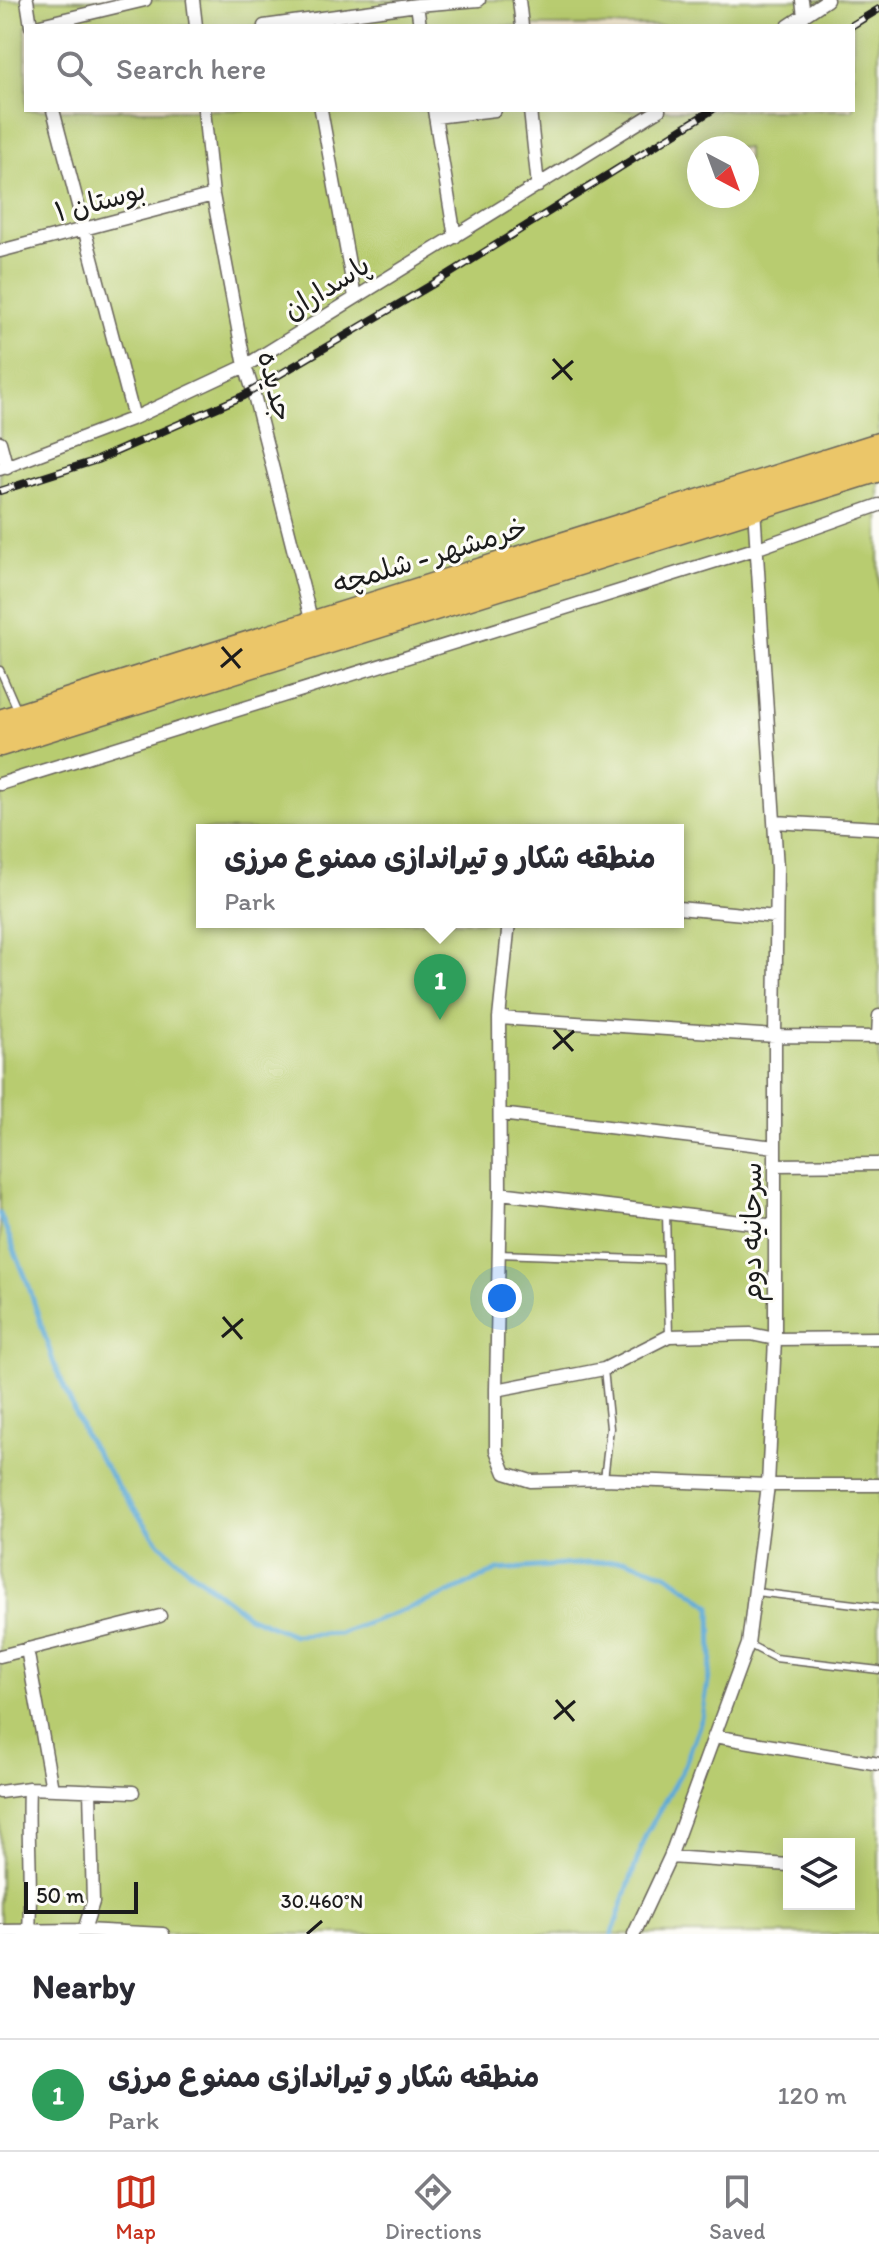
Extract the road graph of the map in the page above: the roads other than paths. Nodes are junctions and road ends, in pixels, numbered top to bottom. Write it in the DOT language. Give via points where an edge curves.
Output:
graph roads {
  1 [pos="27,0"];
  2 [pos="145,0"];
  3 [pos="193,0"];
  4 [pos="479,0"];
  5 [pos="519,0"];
  6 [pos="802,0"];
  7 [pos="827,0"];
  8 [pos="417,5"];
  9 [pos="804,16"];
  10 [pos="305,23"];
  11 [pos="33,24"];
  12 [pos="43,24"];
  13 [pos="196,24"];
  14 [pos="420,24"];
  15 [pos="522,24"];
  16 [pos="791,24"];
  17 [pos="54,112"];
  18 [pos="204,112"];
  19 [pos="321,112"];
  20 [pos="465,112"];
  21 [pos="530,112"];
  22 [pos="656,112"];
  23 [pos="435,114"];
  24 [pos="538,186"];
  25 [pos="213,195"];
  26 [pos="84,230"];
  27 [pos="455,237"];
  28 [pos="0,251"];
  29 [pos="355,297"];
  30 [pos="245,366"];
  31 [pos="134,418"];
  32 [pos="0,442"];
  33 [pos="879,445"];
  34 [pos="3,468"];
  35 [pos="879,469"];
  36 [pos="879,505"];
  37 [pos="754,508"];
  38 [pos="758,548"];
  39 [pos="314,634"];
  40 [pos="0,670"];
  41 [pos="10,719"];
  42 [pos="0,744"];
  43 [pos="0,784"];
  44 [pos="774,822"];
  45 [pos="879,828"];
  46 [pos="684,909"];
  47 [pos="776,917"];
  48 [pos="508,928"];
  49 [pos="879,1016"];
  50 [pos="499,1018"];
  51 [pos="775,1036"];
  52 [pos="879,1037"];
  53 [pos="500,1114"];
  54 [pos="775,1147"];
  55 [pos="879,1164"];
  56 [pos="775,1165"];
  57 [pos="500,1193"];
  58 [pos="666,1213"];
  59 [pos="775,1226"];
  60 [pos="499,1254"];
  61 [pos="667,1260"];
  62 [pos="669,1336"];
  63 [pos="879,1338"];
  64 [pos="775,1339"];
  65 [pos="604,1369"];
  66 [pos="496,1390"];
  67 [pos="604,1479"];
  68 [pos="768,1485"];
  69 [pos="879,1485"];
  70 [pos="755,1592"];
  71 [pos="879,1607"];
  72 [pos="160,1616"];
  73 [pos="748,1644"];
  74 [pos="27,1649"];
  75 [pos="0,1656"];
  76 [pos="879,1670"];
  77 [pos="714,1736"];
  78 [pos="879,1764"];
  79 [pos="29,1788"];
  80 [pos="52,1789"];
  81 [pos="90,1790"];
  82 [pos="0,1792"];
  83 [pos="133,1792"];
  84 [pos="670,1857"];
  85 [pos="783,1865"];
  86 [pos="84,1930"];
  87 [pos="0,1931"];
  88 [pos="29,1931"];
  89 [pos="46,1932"];
  90 [pos="120,1933"];
  91 [pos="163,1934"];
  92 [pos="634,1934"];
  1 -- 11 [label="street"];
  2 -- 12 [label="street"];
  3 -- 13 [label="street"];
  4 -- 8 [label="street"];
  5 -- 15 [label="street"];
  6 -- 9 [label="street"];
  7 -- 9 [label="street"];
  8 -- 10 [label="street"];
  8 -- 14 [label="street"];
  9 -- 16 [label="street"];
  17 -- 26 [label="street"];
  18 -- 25 [label="street, جدیده"];
  19 -- 29 [label="street"];
  20 -- 23 [label="street"];
  21 -- 24 [label="street"];
  22 -- 24 [label="street, پاسداران"];
  23 -- 27 [label="street"];
  24 -- 27 [label="street, پاسداران"];
  25 -- 26 [label="street, بوستان ۱"];
  25 -- 30 [label="street, جدیده"];
  26 -- 28 [label="street, بوستان ۱"];
  26 -- 31 [label="street"];
  27 -- 29 [label="street, پاسداران"];
  29 -- 30 [label="street, پاسداران"];
  30 -- 31 [label="street, پاسداران"];
  30 -- 39 [label="street, جدیده"];
  31 -- 34 [label="street, پاسداران"];
  32 -- 34 [label="street"];
  33 -- 39 [label="highway, خرمشهر - شلمچه"];
  35 -- 37 [label="highway, خرمشهر - شلمچه"];
  36 -- 38 [label="street"];
  37 -- 38 [label="street, سرحانیه دوم"];
  37 -- 39 [label="highway, خرمشهر - شلمچه"];
  38 -- 43 [label="street"];
  38 -- 44 [label="street, سرحانیه دوم"];
  39 -- 41 [label="highway, خرمشهر - شلمچه"];
  39 -- 42 [label="highway, خرمشهر - شلمچه"];
  40 -- 41 [label="lane"];
  44 -- 45 [label="street"];
  44 -- 47 [label="street, سرحانیه دوم"];
  46 -- 47 [label="street"];
  47 -- 51 [label="street, سرحانیه دوم"];
  48 -- 50 [label="street"];
  49 -- 52 [label="street"];
  50 -- 51 [label="street"];
  50 -- 53 [label="street"];
  51 -- 52 [label="street"];
  51 -- 54 [label="street, سرحانیه دوم"];
  53 -- 54 [label="street"];
  53 -- 57 [label="street"];
  54 -- 56 [label="street, سرحانیه دوم"];
  55 -- 56 [label="street"];
  56 -- 59 [label="street, سرحانیه دوم"];
  57 -- 58 [label="street"];
  57 -- 60 [label="street"];
  58 -- 59 [label="street"];
  58 -- 61 [label="lane"];
  59 -- 64 [label="street, سرحانیه دوم"];
  60 -- 61 [label="lane"];
  60 -- 66 [label="street"];
  61 -- 62 [label="lane"];
  62 -- 64 [label="street" via="751,1334"];
  62 -- 65 [label="street"];
  63 -- 64 [label="street"];
  64 -- 68 [label="street, سرحانیه دوم"];
  65 -- 66 [label="street"];
  65 -- 67 [label="lane" via="610,1428"];
  66 -- 67 [label="street" via="496,1450 505,1473 531,1481"];
  67 -- 68 [label="street"];
  68 -- 69 [label="street"];
  68 -- 70 [label="street, سرحانیه دوم"];
  70 -- 71 [label="lane"];
  70 -- 73 [label="street, سرحانیه دوم"];
  72 -- 74 [label="street"];
  73 -- 76 [label="lane" via="775,1658"];
  73 -- 77 [label="street, سرحانیه دوم"];
  74 -- 75 [label="street"];
  74 -- 80 [label="street"];
  77 -- 78 [label="street"];
  77 -- 84 [label="street, سرحانیه دوم"];
  79 -- 80 [label="street"];
  79 -- 82 [label="street"];
  79 -- 88 [label="street"];
  80 -- 81 [label="street"];
  81 -- 83 [label="street"];
  81 -- 86 [label="street" via="93,1902"];
  84 -- 85 [label="street"];
  84 -- 92 [label="street, سرحانیه دوم"];
  86 -- 89 [label="street"];
  86 -- 90 [label="street"];
  87 -- 88 [label="street"];
  88 -- 89 [label="street"];
  90 -- 91 [label="street"];
}
